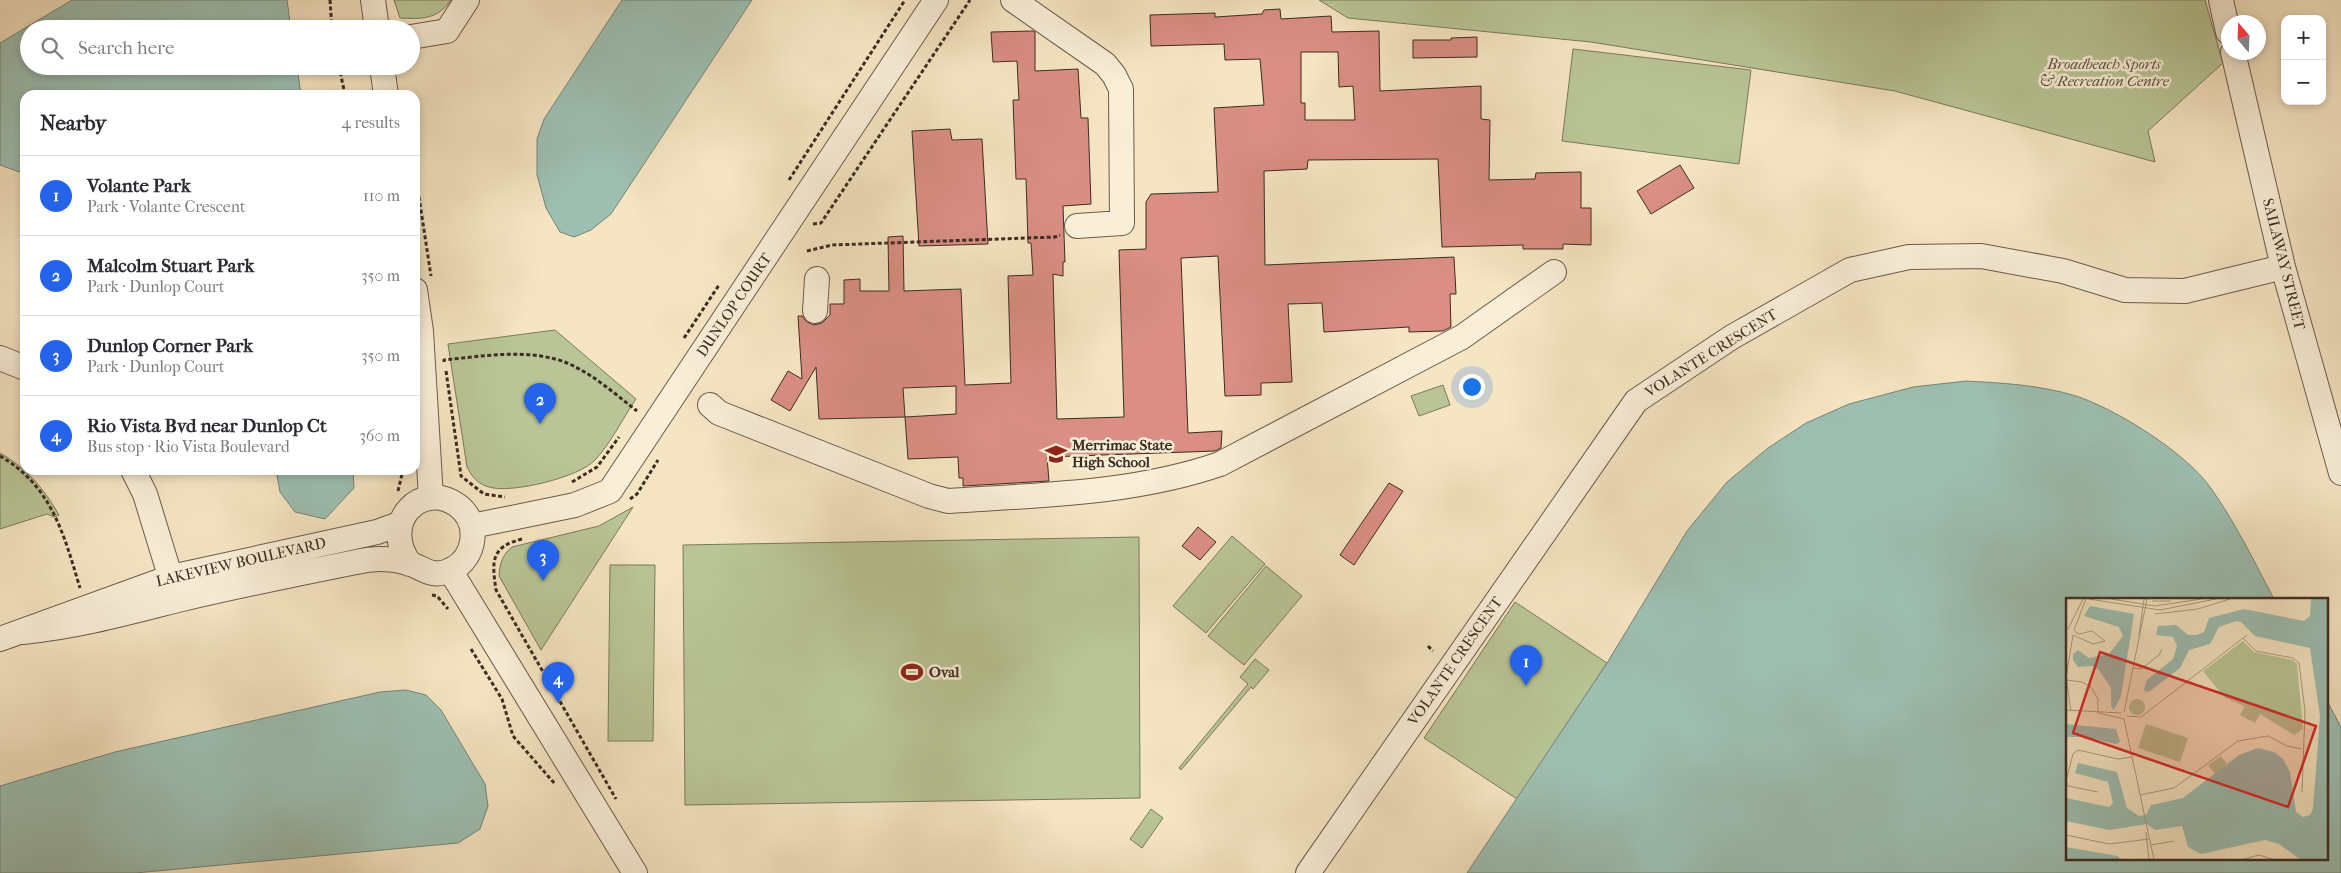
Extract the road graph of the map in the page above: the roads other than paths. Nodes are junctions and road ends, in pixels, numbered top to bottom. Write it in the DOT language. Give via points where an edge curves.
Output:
graph roads {
  1 [pos="373,0"];
  2 [pos="467,0"];
  3 [pos="936,0"];
  4 [pos="1013,0"];
  5 [pos="2221,0"];
  6 [pos="2224,15"];
  7 [pos="376,20"];
  8 [pos="420,36"];
  9 [pos="2235,60"];
  10 [pos="383,75"];
  11 [pos="385,90"];
  12 [pos="1077,226"];
  13 [pos="2283,267"];
  14 [pos="1554,272"];
  15 [pos="817,279"];
  16 [pos="423,284"];
  17 [pos="815,310"];
  18 [pos="0,358"];
  19 [pos="20,366"];
  20 [pos="710,405"];
  21 [pos="2341,473"];
  22 [pos="136,475"];
  23 [pos="431,498"];
  24 [pos="399,524"];
  25 [pos="472,526"];
  26 [pos="410,564"];
  27 [pos="450,570"];
  28 [pos="171,576"];
  29 [pos="178,601"];
  30 [pos="23,632"];
  31 [pos="0,639"];
  32 [pos="635,873"];
  33 [pos="1308,873"];
  1 -- 7 [label="street"];
  2 -- 8 [label="street" via="447,31"];
  3 -- 25 [label="street, DUNLOP COURT" via="610,491 575,505"];
  4 -- 12 [label="street" via="1105,64 1121,89 1122,223"];
  5 -- 6 [label="street"];
  9 -- 13 [label="street, SAILAWAY STREET"];
  10 -- 11 [label="street"];
  13 -- 21 [label="street, SAILAWAY STREET"];
  13 -- 33 [label="street, VOLANTE CRESCENT" via="2185,291 2125,290 2063,271 1980,256 1909,257 1850,270 1732,337 1636,401"];
  14 -- 20 [label="street" via="1462,337 1220,464 1189,475 1129,486 948,501 719,413"];
  15 -- 17 [label="street"];
  16 -- 23 [label="street" via="421,331"];
  18 -- 19 [label="street"];
  22 -- 28 [label="street" via="145,494"];
  23 -- 24 [label="street" via="406,511"];
  23 -- 25 [label="street" via="457,504"];
  24 -- 26 [label="street" via="397,538 401,552"];
  24 -- 28 [label="street, LAKEVIEW BOULEVARD" via="378,532"];
  25 -- 27 [label="street" via="469,552"];
  26 -- 27 [label="street" via="436,574"];
  26 -- 29 [label="street" via="369,559"];
  27 -- 32 [label="street"];
  28 -- 29 [label="street"];
  28 -- 30 [label="street, LAKEVIEW BOULEVARD"];
  29 -- 30 [label="street" via="66,628"];
  30 -- 31 [label="street, LAKEVIEW BOULEVARD"];
}
